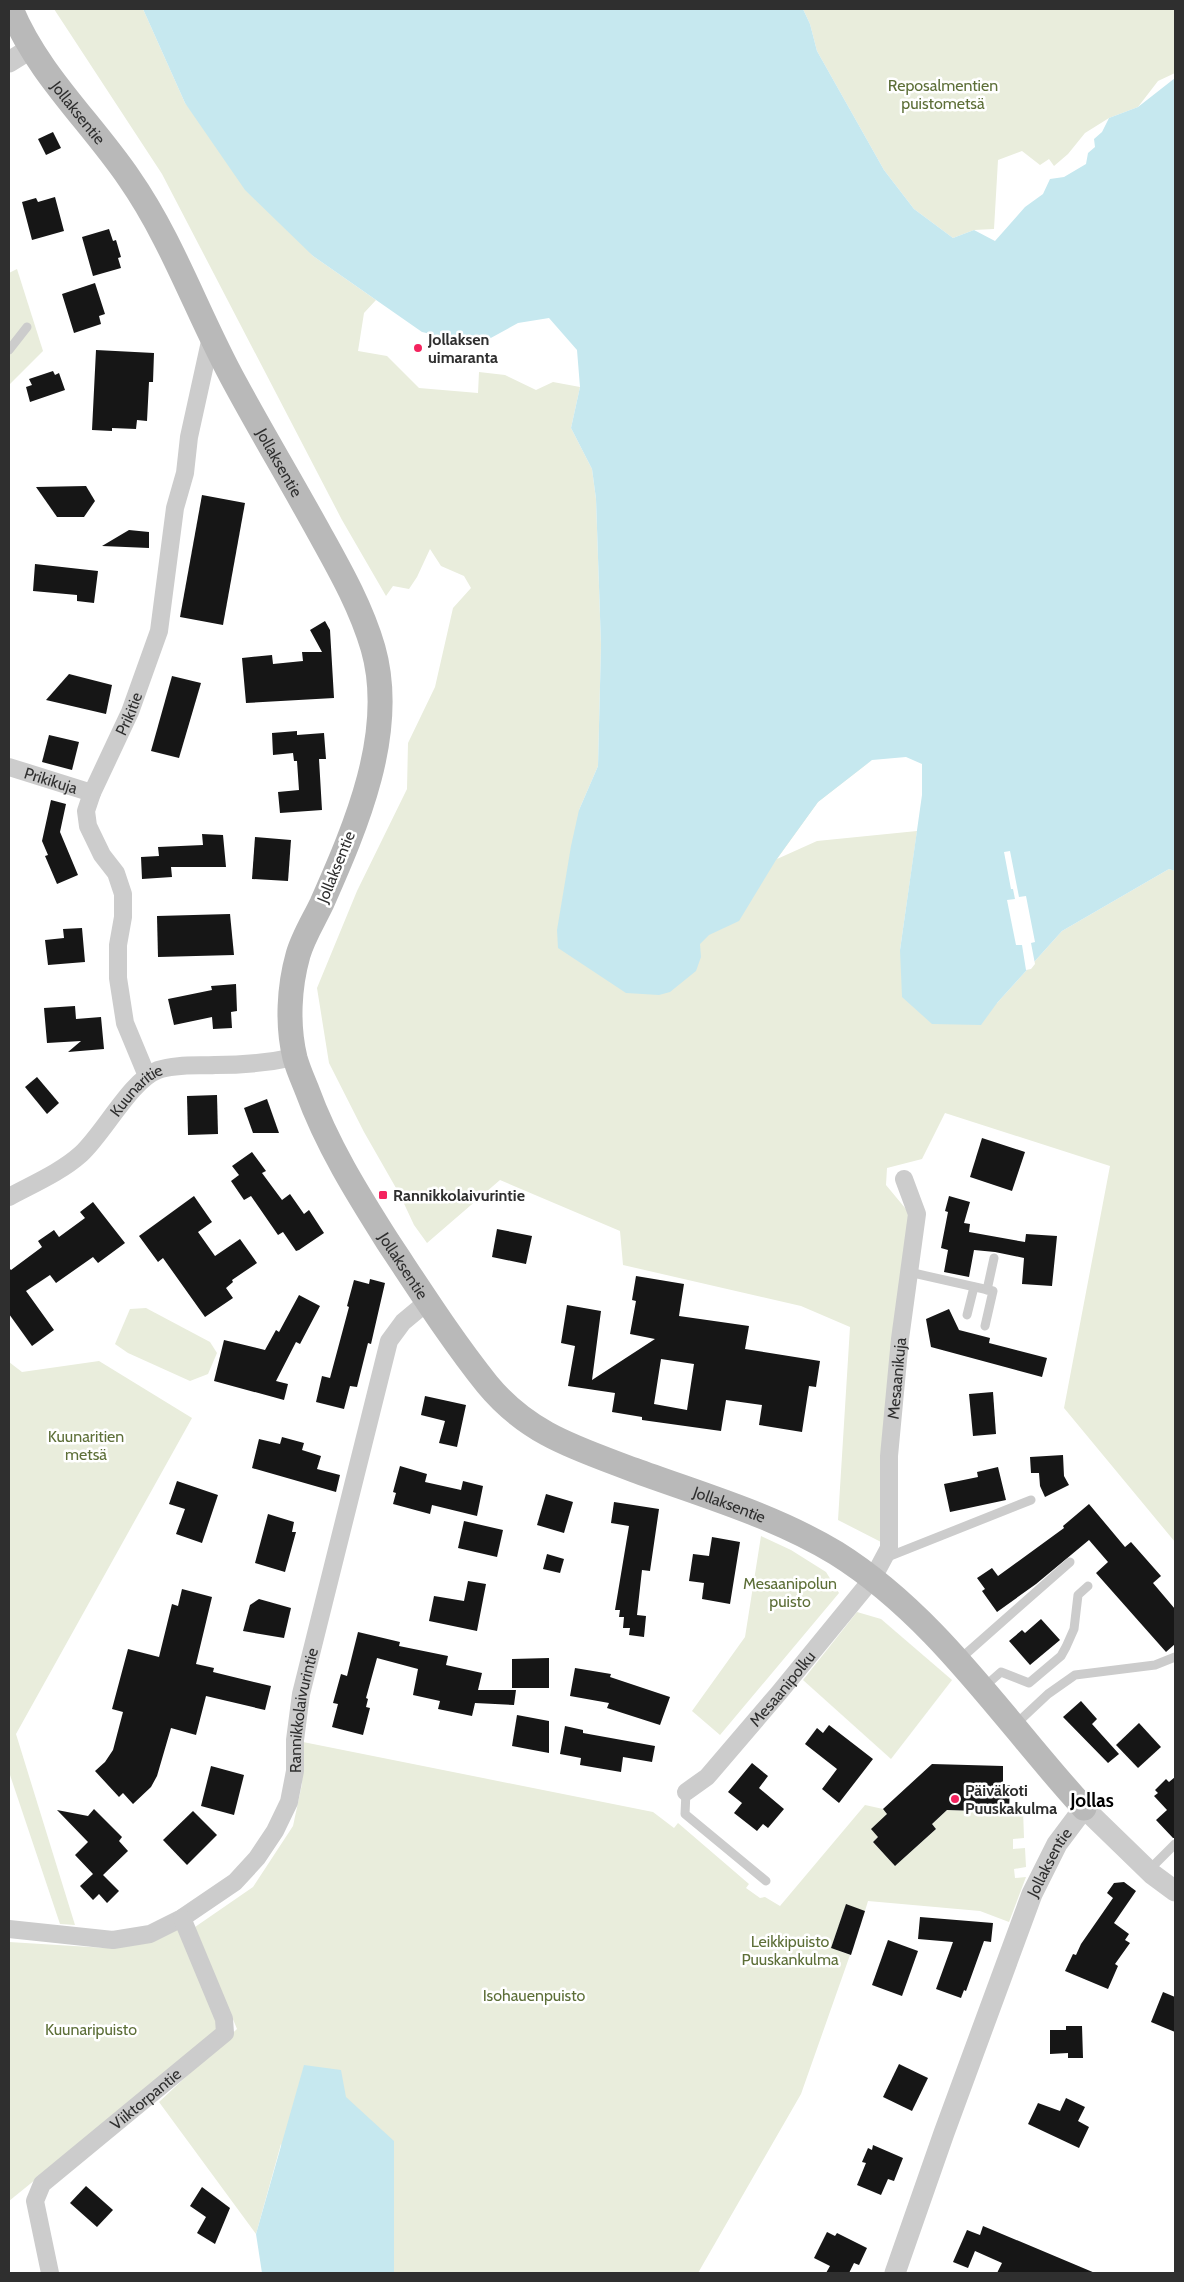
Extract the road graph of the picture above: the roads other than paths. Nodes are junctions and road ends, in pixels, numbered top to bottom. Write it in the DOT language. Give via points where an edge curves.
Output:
graph roads {
  1 [pos="11,9"];
  2 [pos="30,49"];
  3 [pos="9,62"];
  4 [pos="28,327"];
  5 [pos="211,337"];
  6 [pos="9,350"];
  7 [pos="9,767"];
  8 [pos="92,793"];
  9 [pos="295,1057"];
  10 [pos="147,1076"];
  11 [pos="904,1179"];
  12 [pos="9,1197"];
  13 [pos="994,1258"];
  14 [pos="909,1272"];
  15 [pos="974,1287"];
  16 [pos="986,1290"];
  17 [pos="427,1302"];
  18 [pos="967,1315"];
  19 [pos="984,1326"];
  20 [pos="1031,1500"];
  21 [pos="1070,1562"];
  22 [pos="878,1568"];
  23 [pos="1088,1586"];
  24 [pos="1175,1657"];
  25 [pos="958,1660"];
  26 [pos="982,1688"];
  27 [pos="1015,1726"];
  28 [pos="686,1792"];
  29 [pos="1084,1808"];
  30 [pos="1175,1844"];
  31 [pos="1149,1871"];
  32 [pos="766,1881"];
  33 [pos="1175,1891"];
  34 [pos="182,1918"];
  35 [pos="9,1929"];
  36 [pos="50,2273"];
  37 [pos="895,2273"];
  1 -- 2 [label="main road, Jollaksentie"];
  2 -- 3 [label="street"];
  2 -- 5 [label="main road, Jollaksentie" via="143,199"];
  4 -- 6 [label="lane"];
  5 -- 8 [label="street, Prikitie" via="189,438 185,474 175,508 159,631 130,712"];
  5 -- 9 [label="main road, Jollaksentie" via="345,580 365,624 380,682 375,756 352,830 299,950 290,1016"];
  7 -- 8 [label="street, Prikikuja"];
  8 -- 10 [label="street, Prikitie" via="86,811 88,826 102,855 116,873 123,894 118,978 125,1022"];
  9 -- 10 [label="street, Kuunaritie" via="266,1063 172,1068"];
  9 -- 17 [label="main road, Jollaksentie" via="331,1149"];
  10 -- 12 [label="street, Kuunaritie" via="80,1155"];
  11 -- 14 [label="street, Mesaanikuja" via="917,1214"];
  13 -- 16 [label="lane"];
  14 -- 15 [label="lane"];
  14 -- 22 [label="street, Mesaanikuja" via="889,1456 889,1548"];
  15 -- 16 [label="lane"];
  15 -- 18 [label="lane"];
  16 -- 19 [label="lane" via="993,1291"];
  17 -- 22 [label="main road, Jollaksentie" via="490,1388 520,1418 557,1441 783,1525 833,1552"];
  17 -- 34 [label="street, Rannikkolaivurintie" via="403,1322 389,1342 301,1694 295,1772 289,1802 275,1831 235,1882"];
  20 -- 22 [label="lane"];
  21 -- 25 [label="lane"];
  22 -- 25 [label="main road, Jollaksentie"];
  22 -- 28 [label="street, Mesaanipolku" via="707,1777"];
  23 -- 26 [label="lane" via="1078,1596 1074,1630 1061,1656 1029,1683 1001,1672"];
  24 -- 27 [label="lane" via="1155,1665 1075,1675 1048,1694"];
  25 -- 26 [label="main road, Jollaksentie"];
  26 -- 27 [label="main road, Jollaksentie"];
  27 -- 29 [label="main road, Jollaksentie"];
  28 -- 32 [label="lane" via="685,1814"];
  29 -- 31 [label="street"];
  29 -- 37 [label="street, Jollaksentie" via="1057,1844 1032,1894"];
  30 -- 31 [label="lane"];
  31 -- 33 [label="street"];
  34 -- 35 [label="street, Rannikkolaivurintie" via="150,1934 112,1940"];
  34 -- 36 [label="street, Viiktorpantie" via="224,2019 225,2033 42,2184 35,2201"];
}
